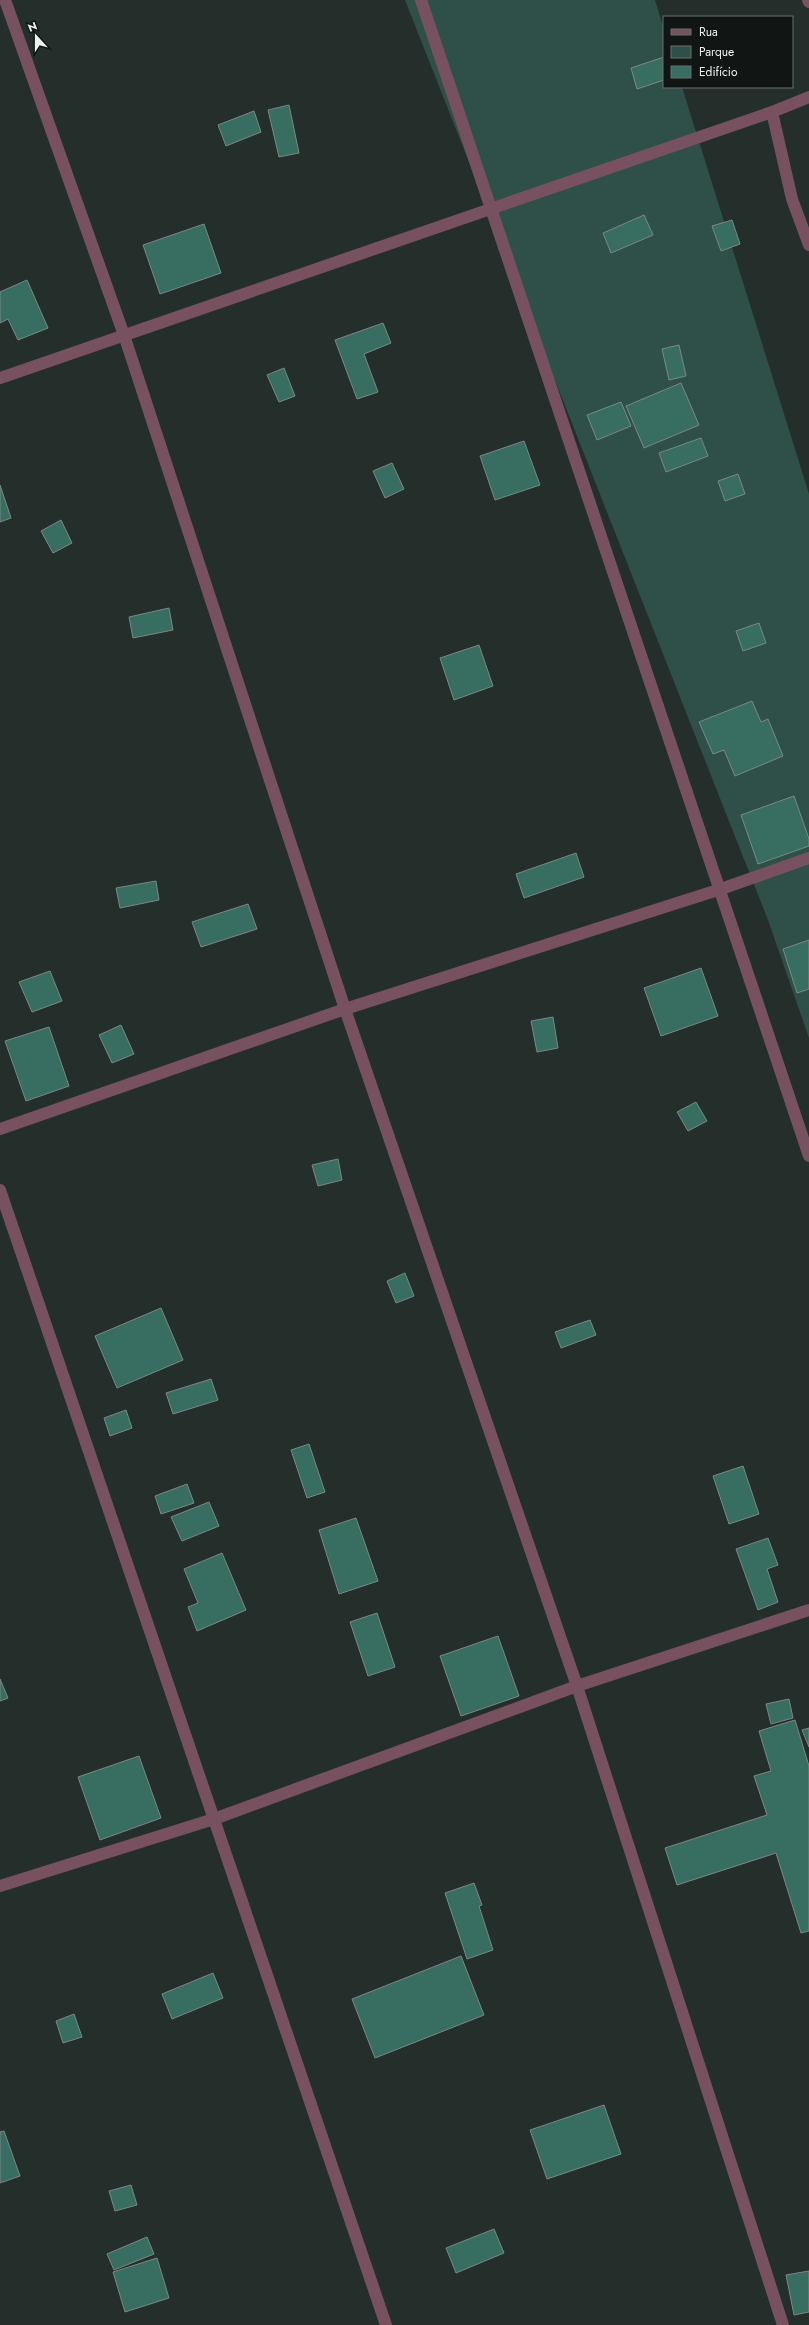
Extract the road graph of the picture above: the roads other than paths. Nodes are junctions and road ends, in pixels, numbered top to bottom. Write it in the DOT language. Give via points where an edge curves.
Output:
graph roads {
  1 [pos="5,0"];
  2 [pos="421,0"];
  3 [pos="809,97"];
  4 [pos="772,112"];
  5 [pos="491,207"];
  6 [pos="809,245"];
  7 [pos="124,335"];
  8 [pos="0,378"];
  9 [pos="809,858"];
  10 [pos="721,889"];
  11 [pos="345,1009"];
  12 [pos="0,1129"];
  13 [pos="809,1156"];
  14 [pos="0,1190"];
  15 [pos="809,1610"];
  16 [pos="577,1686"];
  17 [pos="214,1819"];
  18 [pos="0,1886"];
  19 [pos="386,2325"];
  20 [pos="783,2325"];
  1 -- 7 [label="street"];
  2 -- 5 [label="street"];
  3 -- 4 [label="street"];
  4 -- 5 [label="street"];
  4 -- 6 [label="street" via="792,199"];
  5 -- 7 [label="street"];
  5 -- 10 [label="street"];
  7 -- 8 [label="street"];
  7 -- 11 [label="street"];
  9 -- 10 [label="street"];
  10 -- 11 [label="street"];
  10 -- 13 [label="street"];
  11 -- 12 [label="street"];
  11 -- 16 [label="street"];
  14 -- 17 [label="street"];
  15 -- 16 [label="street"];
  16 -- 17 [label="street"];
  16 -- 20 [label="street"];
  17 -- 18 [label="street"];
  17 -- 19 [label="street"];
}
